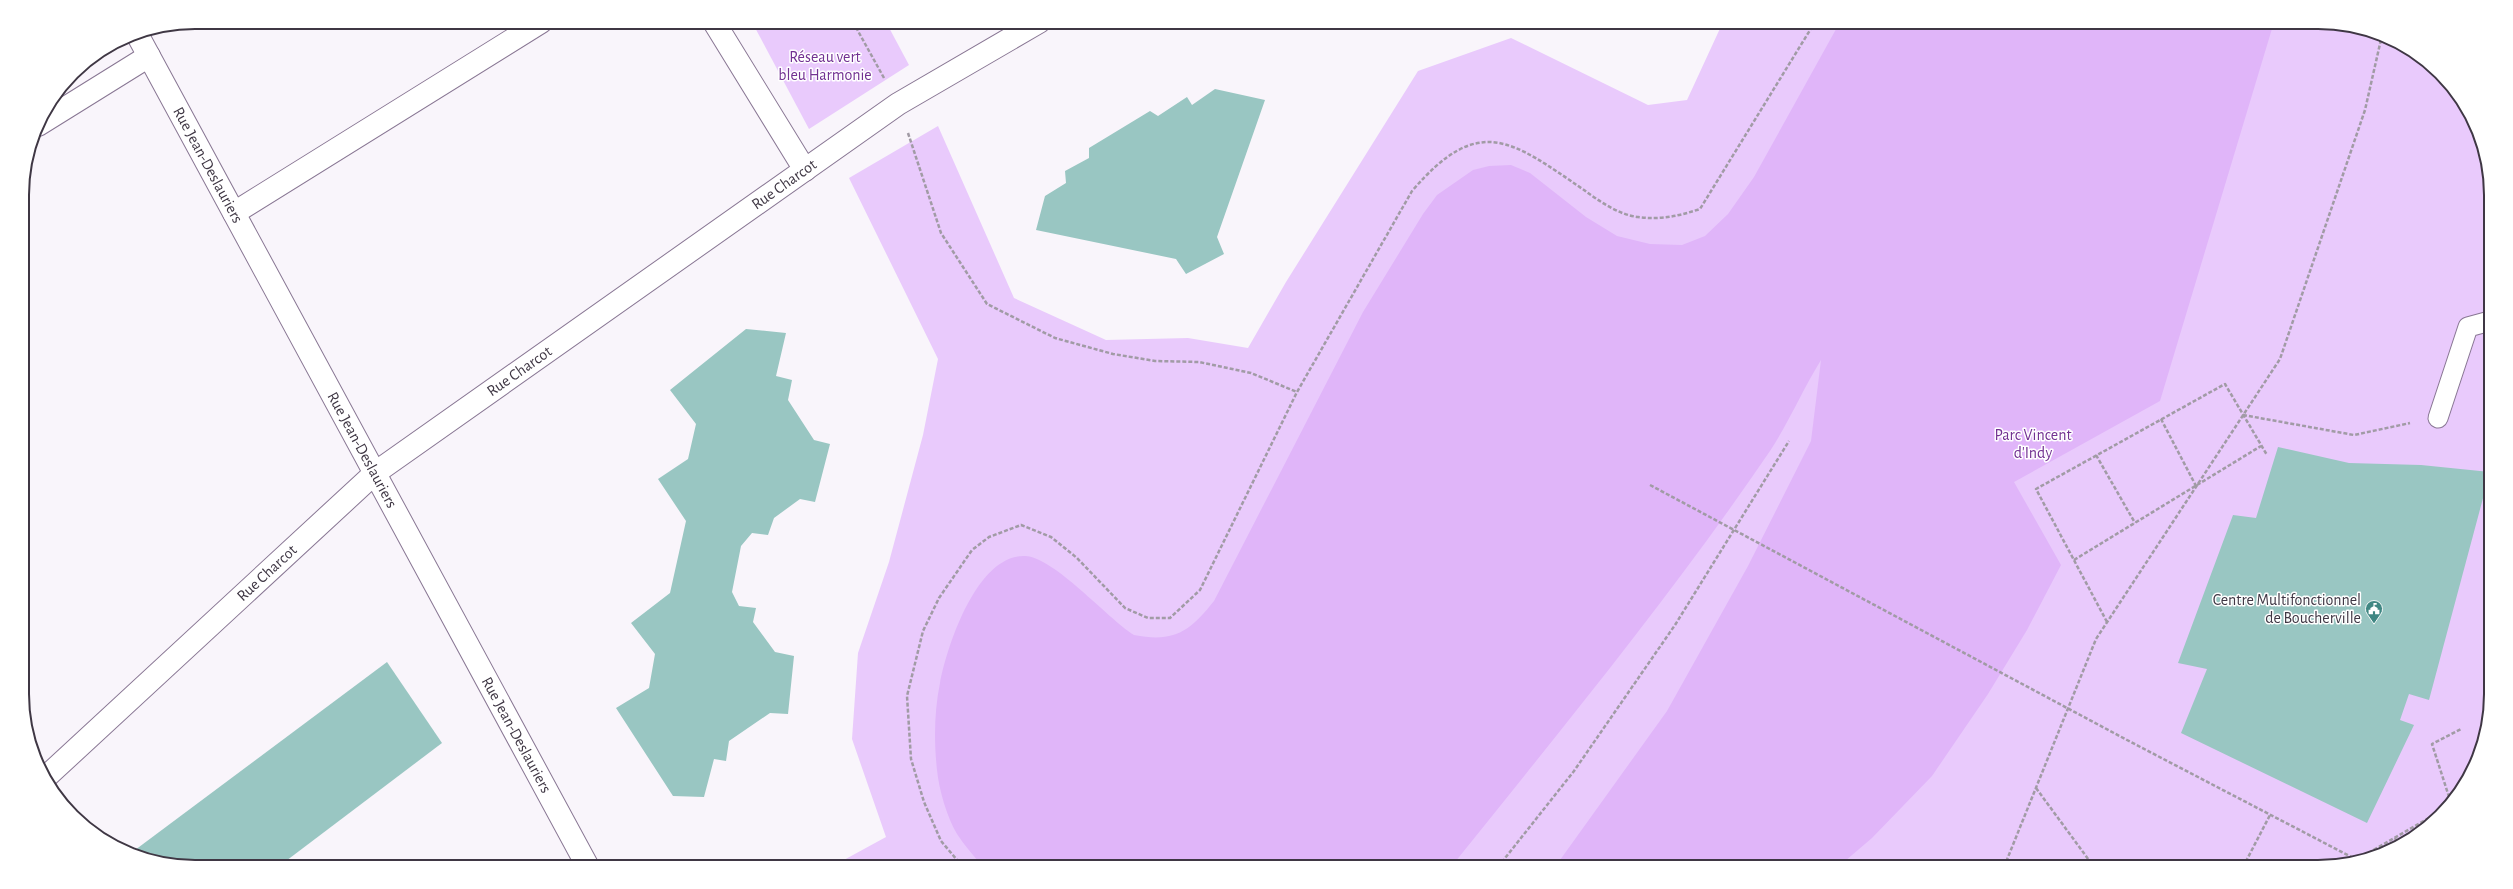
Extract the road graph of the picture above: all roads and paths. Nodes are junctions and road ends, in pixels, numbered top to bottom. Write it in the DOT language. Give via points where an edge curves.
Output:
graph roads {
  1 [pos="531,29"];
  2 [pos="718,29"];
  3 [pos="857,29"];
  4 [pos="1027,29"];
  5 [pos="1811,29"];
  6 [pos="140,39"];
  7 [pos="2380,42"];
  8 [pos="149,56"];
  9 [pos="898,104"];
  10 [pos="47,119"];
  11 [pos="805,170"];
  12 [pos="234,213"];
  13 [pos="2484,323"];
  14 [pos="1297,392"];
  15 [pos="2243,415"];
  16 [pos="2438,418"];
  17 [pos="2161,419"];
  18 [pos="1790,441"];
  19 [pos="2261,446"];
  20 [pos="2096,455"];
  21 [pos="2267,455"];
  22 [pos="374,473"];
  23 [pos="1650,485"];
  24 [pos="2196,486"];
  25 [pos="2135,523"];
  26 [pos="1734,530"];
  27 [pos="2074,560"];
  28 [pos="2107,622"];
  29 [pos="2067,708"];
  30 [pos="2461,728"];
  31 [pos="49,774"];
  32 [pos="2036,787"];
  33 [pos="2449,797"];
  34 [pos="2270,815"];
  35 [pos="2426,820"];
  36 [pos="2395,838"];
  37 [pos="2378,848"];
  38 [pos="2351,857"];
  39 [pos="584,860"];
  40 [pos="957,860"];
  41 [pos="1504,860"];
  42 [pos="2007,860"];
  43 [pos="2089,860"];
  44 [pos="2247,860"];
  1 -- 12 [label="street"];
  2 -- 11 [label="street"];
  3 -- 9 [label="path"];
  4 -- 9 [label="street, Rue Charcot"];
  5 -- 14 [label="path" via="1700,209 1673,218 1637,217 1601,202 1542,161 1507,144 1491,140 1458,148 1431,169 1412,191"];
  6 -- 8 [label="street, Rue Jean-Deslauriers"];
  7 -- 15 [label="path" via="2365,110 2280,359"];
  8 -- 10 [label="street"];
  8 -- 12 [label="street, Rue Jean-Deslauriers"];
  9 -- 11 [label="street, Rue Charcot"];
  9 -- 14 [label="path" via="941,233 987,304 1055,338 1113,354 1155,362 1198,362 1251,373"];
  11 -- 22 [label="street, Rue Charcot"];
  12 -- 22 [label="street, Rue Jean-Deslauriers"];
  13 -- 16 [label="lane" via="2468,327"];
  14 -- 40 [label="path" via="1200,590 1170,618 1148,618 1125,608 1077,558 1052,537 1021,525 989,536 972,550 939,598 923,631 907,696 911,759 924,802 941,841"];
  15 -- 16 [label="path" via="2354,435"];
  15 -- 17 [label="path" via="2225,384"];
  15 -- 19 [label="path"];
  15 -- 24 [label="path"];
  17 -- 20 [label="path"];
  17 -- 24 [label="path"];
  18 -- 26 [label="path"];
  19 -- 21 [label="path"];
  19 -- 24 [label="path"];
  20 -- 25 [label="path"];
  20 -- 27 [label="path" via="2036,489"];
  22 -- 31 [label="street, Rue Charcot"];
  22 -- 39 [label="street, Rue Jean-Deslauriers"];
  23 -- 26 [label="path"];
  24 -- 25 [label="path"];
  24 -- 28 [label="path"];
  25 -- 27 [label="path"];
  26 -- 29 [label="path"];
  26 -- 41 [label="path" via="1675,625 1574,771"];
  27 -- 28 [label="path"];
  28 -- 29 [label="path" via="2096,639"];
  29 -- 32 [label="path"];
  29 -- 34 [label="path"];
  30 -- 33 [label="path" via="2432,744"];
  32 -- 42 [label="path"];
  32 -- 43 [label="path"];
  34 -- 38 [label="path"];
  34 -- 44 [label="path"];
  35 -- 36 [label="path"];
  36 -- 37 [label="path"];
}
